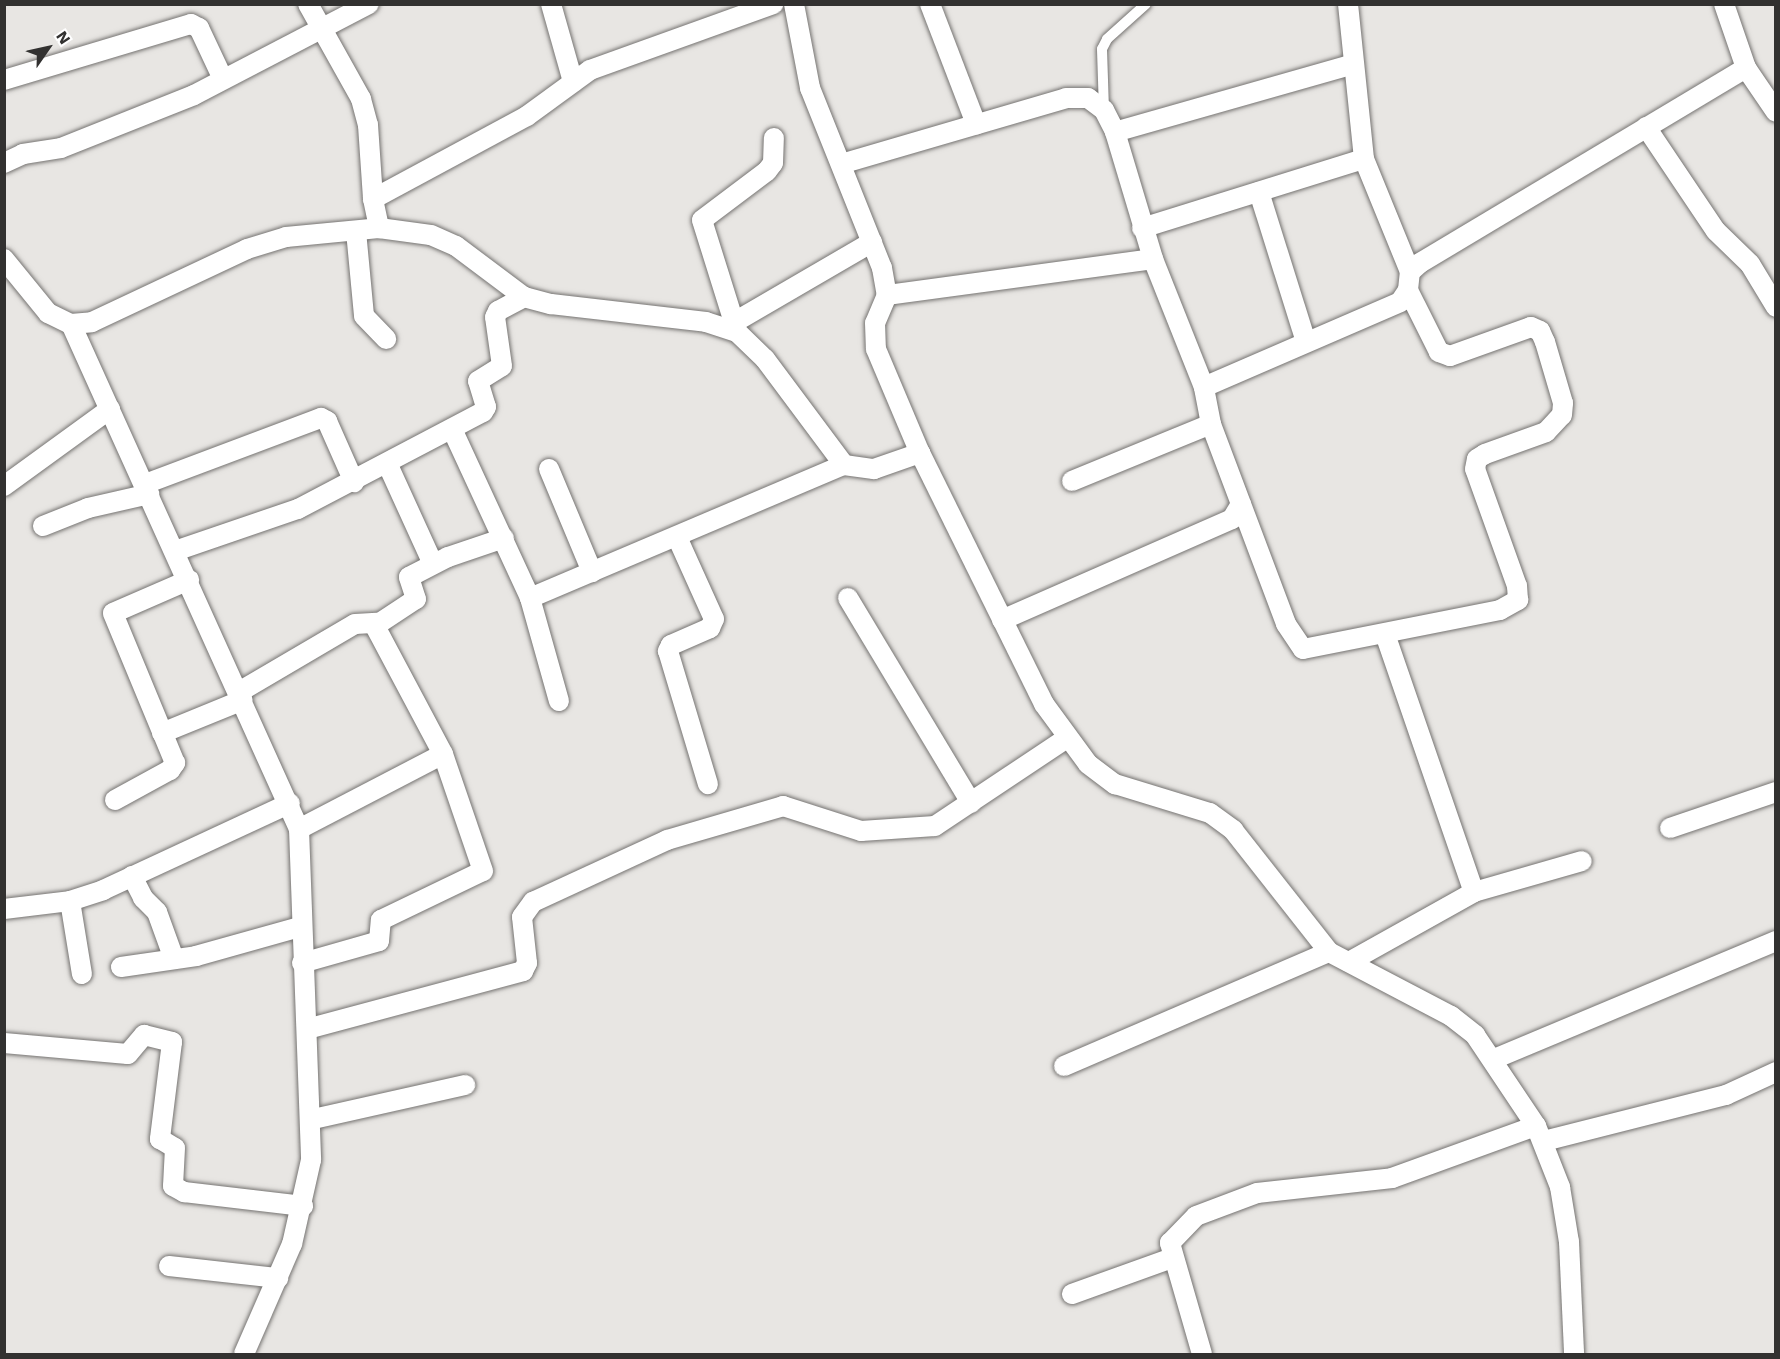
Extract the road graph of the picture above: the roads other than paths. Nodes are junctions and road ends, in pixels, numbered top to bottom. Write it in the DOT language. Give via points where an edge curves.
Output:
graph roads {
  1 [pos="308,4"];
  2 [pos="369,4"];
  3 [pos="551,4"];
  4 [pos="773,4"];
  5 [pos="794,4"];
  6 [pos="930,4"];
  7 [pos="1146,4"];
  8 [pos="1348,4"];
  9 [pos="1724,4"];
  10 [pos="750,8"];
  11 [pos="321,28"];
  12 [pos="1353,64"];
  13 [pos="1746,68"];
  14 [pos="223,79"];
  15 [pos="4,80"];
  16 [pos="573,82"];
  17 [pos="1104,110"];
  18 [pos="1776,112"];
  19 [pos="976,124"];
  20 [pos="1646,127"];
  21 [pos="1115,132"];
  22 [pos="774,138"];
  23 [pos="1364,159"];
  24 [pos="4,163"];
  25 [pos="841,164"];
  26 [pos="1259,192"];
  27 [pos="373,199"];
  28 [pos="379,228"];
  29 [pos="1142,228"];
  30 [pos="356,231"];
  31 [pos="872,242"];
  32 [pos="4,259"];
  33 [pos="1153,260"];
  34 [pos="1409,281"];
  35 [pos="887,295"];
  36 [pos="524,297"];
  37 [pos="1776,307"];
  38 [pos="71,324"];
  39 [pos="735,327"];
  40 [pos="386,339"];
  41 [pos="1306,342"];
  42 [pos="1204,387"];
  43 [pos="110,409"];
  44 [pos="1211,424"];
  45 [pos="452,429"];
  46 [pos="921,453"];
  47 [pos="387,463"];
  48 [pos="844,465"];
  49 [pos="549,469"];
  50 [pos="1072,481"];
  51 [pos="354,482"];
  52 [pos="4,486"];
  53 [pos="147,489"];
  54 [pos="1241,504"];
  55 [pos="43,526"];
  56 [pos="677,537"];
  57 [pos="504,538"];
  58 [pos="175,550"];
  59 [pos="433,564"];
  60 [pos="592,572"];
  61 [pos="189,580"];
  62 [pos="530,598"];
  63 [pos="848,598"];
  64 [pos="1002,620"];
  65 [pos="377,623"];
  66 [pos="1385,634"];
  67 [pos="241,696"];
  68 [pos="559,701"];
  69 [pos="162,733"];
  70 [pos="1067,738"];
  71 [pos="443,754"];
  72 [pos="708,783"];
  73 [pos="1776,792"];
  74 [pos="115,800"];
  75 [pos="290,803"];
  76 [pos="971,803"];
  77 [pos="1670,828"];
  78 [pos="299,829"];
  79 [pos="1582,861"];
  80 [pos="132,876"];
  81 [pos="1474,892"];
  82 [pos="70,901"];
  83 [pos="6,906"];
  84 [pos="300,927"];
  85 [pos="1776,941"];
  86 [pos="1329,952"];
  87 [pos="174,959"];
  88 [pos="1349,962"];
  89 [pos="302,963"];
  90 [pos="121,967"];
  91 [pos="82,974"];
  92 [pos="307,1029"];
  93 [pos="4,1043"];
  94 [pos="1494,1059"];
  95 [pos="1064,1066"];
  96 [pos="1776,1072"];
  97 [pos="465,1086"];
  98 [pos="313,1119"];
  99 [pos="1540,1133"];
  100 [pos="303,1206"];
  101 [pos="1172,1258"];
  102 [pos="169,1266"];
  103 [pos="278,1278"];
  104 [pos="1072,1294"];
  105 [pos="244,1354"];
  106 [pos="1202,1354"];
  107 [pos="1574,1354"];
  1 -- 11 [label="street"];
  2 -- 11 [label="street"];
  3 -- 16 [label="street"];
  4 -- 10 [label="street"];
  5 -- 25 [label="street" via="810,88"];
  6 -- 19 [label="street"];
  7 -- 17 [label="lane" via="1107,39 1102,49"];
  8 -- 12 [label="street"];
  9 -- 13 [label="street"];
  10 -- 16 [label="street" via="590,70"];
  11 -- 14 [label="street"];
  11 -- 27 [label="street" via="361,99 368,125"];
  12 -- 21 [label="street"];
  12 -- 23 [label="street"];
  13 -- 18 [label="street"];
  13 -- 20 [label="street"];
  14 -- 15 [label="street" via="199,28 191,24"];
  14 -- 24 [label="street" via="194,95 61,148 23,154"];
  16 -- 27 [label="street" via="527,116"];
  17 -- 19 [label="street" via="1088,98 1066,98"];
  17 -- 21 [label="street"];
  19 -- 25 [label="street"];
  20 -- 34 [label="street"];
  20 -- 37 [label="street" via="1716,231 1750,264"];
  21 -- 29 [label="street"];
  22 -- 39 [label="street" via="773,163 767,171 702,220"];
  23 -- 26 [label="street"];
  23 -- 34 [label="street"];
  25 -- 31 [label="street"];
  26 -- 29 [label="street"];
  26 -- 41 [label="street"];
  27 -- 28 [label="street"];
  28 -- 30 [label="street"];
  28 -- 36 [label="street" via="431,235 456,246"];
  29 -- 33 [label="street"];
  30 -- 38 [label="street" via="286,237 247,249 92,322"];
  30 -- 40 [label="street" via="364,316"];
  31 -- 35 [label="street"];
  31 -- 39 [label="street"];
  32 -- 38 [label="street" via="48,313"];
  33 -- 35 [label="street"];
  33 -- 42 [label="street"];
  34 -- 41 [label="street" via="1400,303"];
  34 -- 66 [label="street" via="1438,352 1450,356 1521,329 1531,327 1540,331 1563,403 1562,416 1545,432 1477,459 1474,469 1517,586 1518,600 1500,610"];
  35 -- 46 [label="street" via="875,323 876,349"];
  36 -- 39 [label="street" via="551,304"];
  36 -- 45 [label="street" via="498,311 495,317 502,366 478,381 485,410"];
  38 -- 43 [label="street"];
  39 -- 48 [label="street" via="765,359"];
  41 -- 42 [label="street"];
  42 -- 44 [label="street"];
  43 -- 52 [label="street"];
  43 -- 53 [label="street"];
  44 -- 50 [label="street"];
  44 -- 54 [label="street"];
  45 -- 47 [label="street"];
  45 -- 57 [label="street"];
  46 -- 48 [label="street" via="874,469"];
  46 -- 64 [label="street"];
  47 -- 51 [label="street"];
  47 -- 59 [label="street"];
  48 -- 56 [label="street"];
  49 -- 60 [label="street"];
  51 -- 53 [label="street" via="327,421 321,418"];
  51 -- 58 [label="street" via="298,509"];
  53 -- 55 [label="street"];
  53 -- 58 [label="street"];
  54 -- 64 [label="street" via="1232,519"];
  54 -- 66 [label="street" via="1286,624 1303,649"];
  56 -- 60 [label="street"];
  56 -- 72 [label="street" via="714,620 710,627 671,645 668,651"];
  57 -- 59 [label="street"];
  57 -- 62 [label="street"];
  58 -- 61 [label="street"];
  59 -- 65 [label="street" via="409,577 414,601"];
  60 -- 62 [label="street"];
  61 -- 67 [label="street"];
  61 -- 69 [label="street" via="117,608 111,617"];
  62 -- 68 [label="street"];
  63 -- 76 [label="street"];
  64 -- 70 [label="street" via="1044,704"];
  65 -- 67 [label="street" via="355,624"];
  65 -- 71 [label="street" via="375,628"];
  66 -- 81 [label="street"];
  67 -- 69 [label="street"];
  67 -- 75 [label="street"];
  69 -- 74 [label="street" via="174,767"];
  70 -- 76 [label="street"];
  70 -- 86 [label="street" via="1088,764 1115,784 1210,813 1233,830"];
  71 -- 78 [label="street"];
  71 -- 89 [label="street" via="483,871 381,920 379,942"];
  73 -- 77 [label="street"];
  75 -- 78 [label="street"];
  75 -- 80 [label="street"];
  76 -- 92 [label="street" via="935,826 861,831 783,806 770,807 667,840 533,902 522,917 527,963 523,971"];
  78 -- 84 [label="street"];
  79 -- 81 [label="street"];
  80 -- 82 [label="street"];
  80 -- 87 [label="street" via="143,898 157,912"];
  81 -- 88 [label="street"];
  82 -- 83 [label="street"];
  82 -- 91 [label="street"];
  84 -- 87 [label="street"];
  84 -- 89 [label="street"];
  85 -- 94 [label="street"];
  86 -- 88 [label="street"];
  86 -- 95 [label="street"];
  87 -- 90 [label="street"];
  88 -- 94 [label="street" via="1451,1016 1475,1035"];
  89 -- 92 [label="street"];
  92 -- 98 [label="street"];
  93 -- 100 [label="street" via="128,1054 144,1035 172,1042 160,1138 175,1148 173,1186 184,1192"];
  94 -- 99 [label="street"];
  96 -- 99 [label="street" via="1726,1095"];
  97 -- 98 [label="street"];
  98 -- 100 [label="street"];
  99 -- 101 [label="street" via="1392,1178 1257,1193 1220,1204 1196,1216 1174,1234 1170,1243"];
  99 -- 107 [label="street" via="1560,1187 1569,1242"];
  100 -- 103 [label="street"];
  101 -- 104 [label="street"];
  101 -- 106 [label="street"];
  102 -- 103 [label="street"];
  103 -- 105 [label="street"];
}
